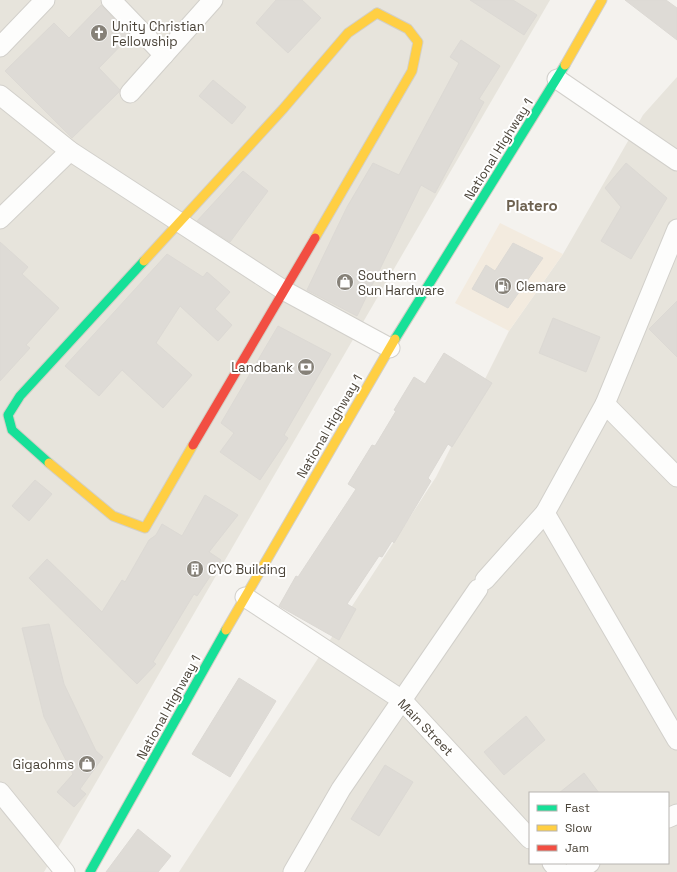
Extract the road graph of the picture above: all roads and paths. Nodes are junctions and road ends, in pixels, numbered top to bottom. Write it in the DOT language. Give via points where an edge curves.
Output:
graph roads {
  1 [pos="45,0"];
  2 [pos="111,0"];
  3 [pos="213,0"];
  4 [pos="602,0"];
  5 [pos="0,47"];
  6 [pos="164,55"];
  7 [pos="557,79"];
  8 [pos="130,93"];
  9 [pos="3,103"];
  10 [pos="70,151"];
  11 [pos="677,161"];
  12 [pos="0,219"];
  13 [pos="179,222"];
  14 [pos="677,229"];
  15 [pos="672,259"];
  16 [pos="285,291"];
  17 [pos="390,348"];
  18 [pos="605,404"];
  19 [pos="677,476"];
  20 [pos="545,513"];
  21 [pos="245,597"];
  22 [pos="402,700"];
  23 [pos="677,740"];
  24 [pos="0,792"];
  25 [pos="529,838"];
  26 [pos="553,864"];
  27 [pos="588,864"];
  28 [pos="65,872"];
  29 [pos="90,872"];
  30 [pos="293,872"];
  31 [pos="560,872"];
  32 [pos="572,872"];
  1 -- 5 [label="street"];
  2 -- 6 [label="street"];
  3 -- 6 [label="street"];
  4 -- 7 [label="main road, National Highway 1"];
  6 -- 8 [label="street"];
  7 -- 11 [label="street"];
  7 -- 17 [label="main road, National Highway 1"];
  9 -- 10 [label="street"];
  10 -- 12 [label="street"];
  10 -- 13 [label="street"];
  13 -- 16 [label="street"];
  13 -- 16 [label="main road" via="348,34 377,13 408,29 418,42 412,71"];
  13 -- 16 [label="main road" via="20,396 8,415 12,430 114,516 145,528"];
  14 -- 15 [label="street"];
  15 -- 18 [label="street"];
  16 -- 17 [label="street"];
  17 -- 21 [label="main road, National Highway 1"];
  18 -- 19 [label="street"];
  18 -- 20 [label="street"];
  20 -- 22 [label="street" via="482,584"];
  20 -- 23 [label="street"];
  21 -- 22 [label="street, Main Street"];
  21 -- 29 [label="main road, National Highway 1"];
  22 -- 25 [label="street, Main Street"];
  22 -- 30 [label="street" via="341,789"];
  24 -- 28 [label="street"];
  26 -- 31 [label="street"];
  27 -- 32 [label="street"];
}
